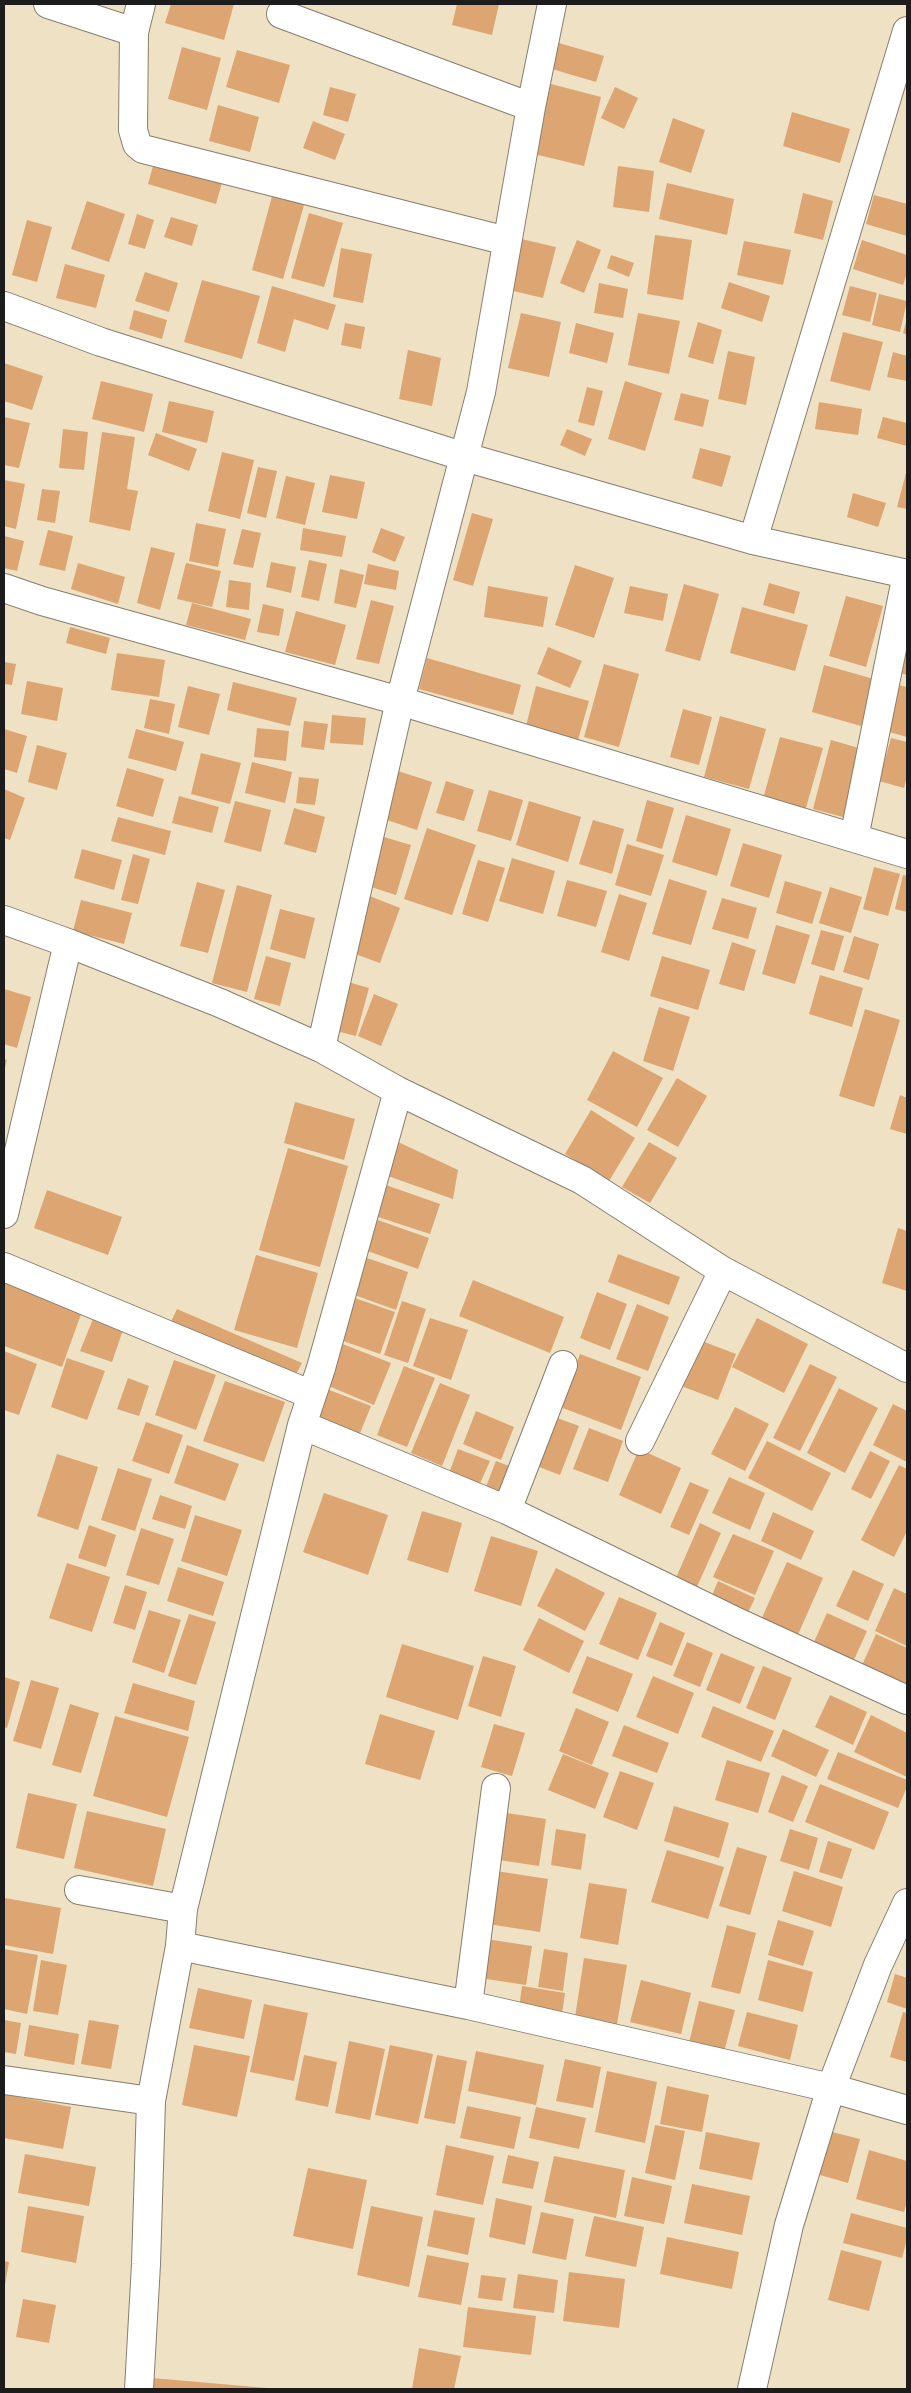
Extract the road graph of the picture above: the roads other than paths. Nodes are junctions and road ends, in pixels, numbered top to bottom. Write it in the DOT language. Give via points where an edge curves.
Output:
graph roads {
  1 [pos="48,4"];
  2 [pos="141,4"];
  3 [pos="552,4"];
  4 [pos="281,14"];
  5 [pos="907,31"];
  6 [pos="134,32"];
  7 [pos="531,107"];
  8 [pos="507,242"];
  9 [pos="4,306"];
  10 [pos="465,456"];
  11 [pos="753,540"];
  12 [pos="907,574"];
  13 [pos="4,588"];
  14 [pos="400,702"];
  15 [pos="854,838"];
  16 [pos="907,854"];
  17 [pos="4,920"];
  18 [pos="68,943"];
  19 [pos="321,1048"];
  20 [pos="398,1091"];
  21 [pos="4,1214"];
  22 [pos="4,1267"];
  23 [pos="723,1270"];
  24 [pos="906,1363"];
  25 [pos="563,1365"];
  26 [pos="312,1395"];
  27 [pos="302,1424"];
  28 [pos="640,1441"];
  29 [pos="507,1510"];
  30 [pos="907,1700"];
  31 [pos="496,1788"];
  32 [pos="79,1890"];
  33 [pos="907,1903"];
  34 [pos="183,1910"];
  35 [pos="180,1946"];
  36 [pos="468,2005"];
  37 [pos="4,2080"];
  38 [pos="830,2088"];
  39 [pos="151,2101"];
  40 [pos="907,2110"];
  41 [pos="139,2389"];
  42 [pos="752,2389"];
  1 -- 6 [label="street"];
  2 -- 6 [label="street"];
  3 -- 7 [label="street"];
  4 -- 7 [label="street"];
  5 -- 11 [label="street"];
  6 -- 8 [label="street" via="133,130 137,144 144,149"];
  7 -- 8 [label="street"];
  8 -- 10 [label="street"];
  9 -- 10 [label="street" via="101,342"];
  10 -- 11 [label="street"];
  10 -- 14 [label="street"];
  11 -- 12 [label="street"];
  12 -- 15 [label="street"];
  13 -- 14 [label="street"];
  14 -- 15 [label="street"];
  14 -- 19 [label="street"];
  15 -- 16 [label="street"];
  17 -- 18 [label="street"];
  18 -- 19 [label="street" via="220,1003"];
  18 -- 21 [label="street"];
  19 -- 20 [label="street"];
  20 -- 23 [label="street" via="582,1180"];
  20 -- 26 [label="street"];
  22 -- 26 [label="street"];
  23 -- 24 [label="street"];
  23 -- 28 [label="street"];
  25 -- 29 [label="street"];
  26 -- 27 [label="street"];
  27 -- 29 [label="street"];
  27 -- 34 [label="street"];
  29 -- 30 [label="street" via="721,1615"];
  31 -- 36 [label="street"];
  32 -- 34 [label="street"];
  33 -- 38 [label="street" via="878,1965"];
  34 -- 35 [label="street"];
  35 -- 36 [label="street"];
  35 -- 39 [label="street"];
  36 -- 38 [label="street"];
  37 -- 39 [label="street"];
  38 -- 40 [label="street"];
  38 -- 42 [label="street" via="788,2225"];
  39 -- 41 [label="street"];
}
